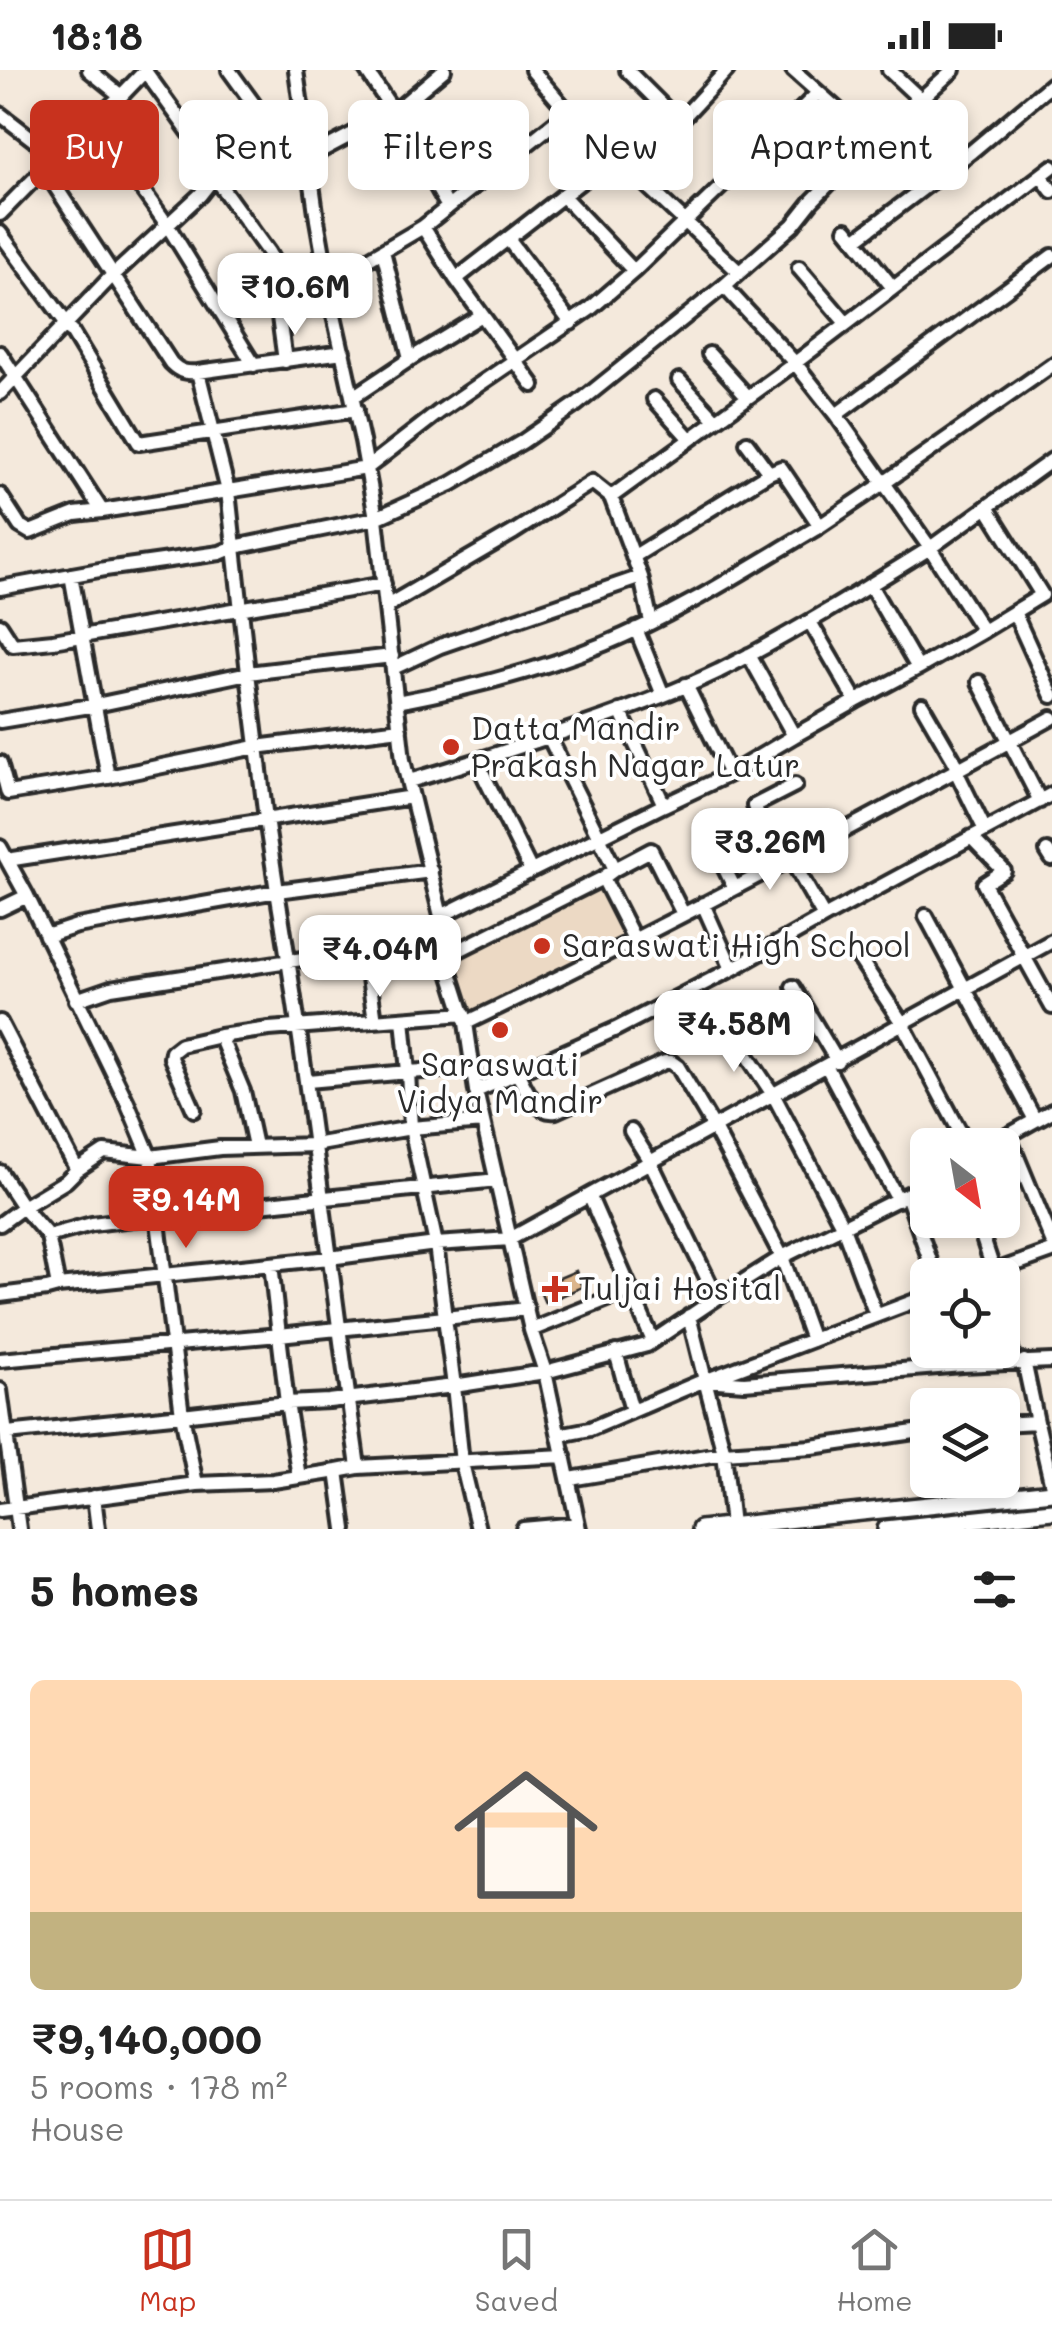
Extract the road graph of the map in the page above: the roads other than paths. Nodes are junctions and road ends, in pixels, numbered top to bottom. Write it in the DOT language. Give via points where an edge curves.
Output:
graph roads {
  1 [pos="89,70"];
  2 [pos="230,70"];
  3 [pos="296,70"];
  4 [pos="366,70"];
  5 [pos="444,70"];
  6 [pos="532,70"];
  7 [pos="727,70"];
  8 [pos="792,70"];
  9 [pos="889,70"];
  10 [pos="953,70"];
  11 [pos="146,71"];
  12 [pos="630,71"];
  13 [pos="1052,84"];
  14 [pos="818,93"];
  15 [pos="121,96"];
  16 [pos="117,100"];
  17 [pos="251,100"];
  18 [pos="301,100"];
  19 [pos="386,100"];
  20 [pos="408,100"];
  21 [pos="558,100"];
  22 [pos="658,100"];
  23 [pos="826,100"];
  24 [pos="921,100"];
  25 [pos="693,107"];
  26 [pos="0,114"];
  27 [pos="179,120"];
  28 [pos="549,127"];
  29 [pos="30,138"];
  30 [pos="1046,171"];
  31 [pos="30,184"];
  32 [pos="57,190"];
  33 [pos="142,190"];
  34 [pos="204,190"];
  35 [pos="226,190"];
  36 [pos="313,190"];
  37 [pos="438,190"];
  38 [pos="569,190"];
  39 [pos="651,190"];
  40 [pos="823,190"];
  41 [pos="1052,192"];
  42 [pos="562,196"];
  43 [pos="448,207"];
  44 [pos="0,214"];
  45 [pos="685,222"];
  46 [pos="168,226"];
  47 [pos="423,227"];
  48 [pos="0,233"];
  49 [pos="508,238"];
  50 [pos="383,250"];
  51 [pos="1052,256"];
  52 [pos="799,268"];
  53 [pos="634,271"];
  54 [pos="738,272"];
  55 [pos="113,275"];
  56 [pos="456,278"];
  57 [pos="328,283"];
  58 [pos="724,286"];
  59 [pos="892,288"];
  60 [pos="482,315"];
  61 [pos="571,323"];
  62 [pos="846,323"];
  63 [pos="68,324"];
  64 [pos="342,352"];
  65 [pos="0,353"];
  66 [pos="708,354"];
  67 [pos="410,359"];
  68 [pos="285,360"];
  69 [pos="516,361"];
  70 [pos="796,363"];
  71 [pos="254,365"];
  72 [pos="1052,365"];
  73 [pos="198,372"];
  74 [pos="17,376"];
  75 [pos="679,380"];
  76 [pos="532,385"];
  77 [pos="0,393"];
  78 [pos="748,397"];
  79 [pos="654,399"];
  80 [pos="354,403"];
  81 [pos="836,415"];
  82 [pos="716,420"];
  83 [pos="214,430"];
  84 [pos="690,439"];
  85 [pos="747,442"];
  86 [pos="1047,464"];
  87 [pos="367,468"];
  88 [pos="769,473"];
  89 [pos="1052,481"];
  90 [pos="884,483"];
  91 [pos="228,491"];
  92 [pos="0,495"];
  93 [pos="610,497"];
  94 [pos="987,507"];
  95 [pos="102,512"];
  96 [pos="376,518"];
  97 [pos="820,526"];
  98 [pos="234,547"];
  99 [pos="930,548"];
  100 [pos="633,557"];
  101 [pos="71,575"];
  102 [pos="640,577"];
  103 [pos="384,584"];
  104 [pos="870,585"];
  105 [pos="0,588"];
  106 [pos="1047,592"];
  107 [pos="387,606"];
  108 [pos="242,608"];
  109 [pos="1014,612"];
  110 [pos="651,622"];
  111 [pos="810,622"];
  112 [pos="0,625"];
  113 [pos="636,629"];
  114 [pos="982,631"];
  115 [pos="84,636"];
  116 [pos="6,646"];
  117 [pos="749,655"];
  118 [pos="393,662"];
  119 [pos="918,668"];
  120 [pos="248,674"];
  121 [pos="979,682"];
  122 [pos="686,685"];
  123 [pos="663,695"];
  124 [pos="1052,696"];
  125 [pos="856,701"];
  126 [pos="397,702"];
  127 [pos="922,705"];
  128 [pos="96,706"];
  129 [pos="620,712"];
  130 [pos="1052,718"];
  131 [pos="0,721"];
  132 [pos="400,729"];
  133 [pos="794,736"];
  134 [pos="549,737"];
  135 [pos="1009,742"];
  136 [pos="256,747"];
  137 [pos="477,762"];
  138 [pos="0,763"];
  139 [pos="957,770"];
  140 [pos="730,774"];
  141 [pos="108,776"];
  142 [pos="408,781"];
  143 [pos="795,785"];
  144 [pos="4,795"];
  145 [pos="412,796"];
  146 [pos="1046,798"];
  147 [pos="664,805"];
  148 [pos="266,820"];
  149 [pos="705,829"];
  150 [pos="985,830"];
  151 [pos="598,836"];
  152 [pos="971,838"];
  153 [pos="3,854"];
  154 [pos="786,861"];
  155 [pos="615,869"];
  156 [pos="531,871"];
  157 [pos="431,872"];
  158 [pos="603,878"];
  159 [pos="734,887"];
  160 [pos="277,891"];
  161 [pos="27,896"];
  162 [pos="703,904"];
  163 [pos="0,909"];
  164 [pos="683,914"];
  165 [pos="441,916"];
  166 [pos="926,916"];
  167 [pos="824,917"];
  168 [pos="46,936"];
  169 [pos="442,938"];
  170 [pos="634,939"];
  171 [pos="1052,941"];
  172 [pos="365,949"];
  173 [pos="858,955"];
  174 [pos="445,956"];
  175 [pos="1024,956"];
  176 [pos="289,962"];
  177 [pos="732,969"];
  178 [pos="793,987"];
  179 [pos="963,989"];
  180 [pos="76,1000"];
  181 [pos="1052,1007"];
  182 [pos="465,1018"];
  183 [pos="403,1019"];
  184 [pos="0,1022"];
  185 [pos="375,1022"];
  186 [pos="902,1024"];
  187 [pos="299,1027"];
  188 [pos="730,1030"];
  189 [pos="220,1036"];
  190 [pos="832,1064"];
  191 [pos="472,1068"];
  192 [pos="408,1072"];
  193 [pos="517,1073"];
  194 [pos="308,1081"];
  195 [pos="476,1091"];
  196 [pos="774,1096"];
  197 [pos="194,1110"];
  198 [pos="1052,1111"];
  199 [pos="1035,1120"];
  200 [pos="483,1122"];
  201 [pos="411,1128"];
  202 [pos="714,1128"];
  203 [pos="958,1128"];
  204 [pos="1020,1129"];
  205 [pos="631,1131"];
  206 [pos="314,1145"];
  207 [pos="254,1146"];
  208 [pos="150,1156"];
  209 [pos="1020,1160"];
  210 [pos="651,1162"];
  211 [pos="78,1170"];
  212 [pos="0,1172"];
  213 [pos="497,1180"];
  214 [pos="424,1187"];
  215 [pos="910,1194"];
  216 [pos="590,1197"];
  217 [pos="321,1198"];
  218 [pos="903,1198"];
  219 [pos="23,1207"];
  220 [pos="1046,1211"];
  221 [pos="158,1216"];
  222 [pos="0,1224"];
  223 [pos="843,1227"];
  224 [pos="48,1236"];
  225 [pos="510,1239"];
  226 [pos="1052,1242"];
  227 [pos="436,1244"];
  228 [pos="1052,1252"];
  229 [pos="782,1257"];
  230 [pos="329,1258"];
  231 [pos="928,1258"];
  232 [pos="271,1264"];
  233 [pos="1020,1264"];
  234 [pos="165,1274"];
  235 [pos="58,1286"];
  236 [pos="630,1290"];
  237 [pos="0,1295"];
  238 [pos="718,1298"];
  239 [pos="910,1303"];
  240 [pos="527,1309"];
  241 [pos="876,1315"];
  242 [pos="689,1316"];
  243 [pos="445,1318"];
  244 [pos="339,1330"];
  245 [pos="532,1330"];
  246 [pos="279,1336"];
  247 [pos="812,1340"];
  248 [pos="653,1341"];
  249 [pos="174,1346"];
  250 [pos="616,1352"];
  251 [pos="0,1360"];
  252 [pos="1020,1361"];
  253 [pos="1052,1362"];
  254 [pos="1020,1364"];
  255 [pos="928,1368"];
  256 [pos="545,1372"];
  257 [pos="705,1380"];
  258 [pos="454,1386"];
  259 [pos="0,1390"];
  260 [pos="349,1398"];
  261 [pos="288,1403"];
  262 [pos="632,1411"];
  263 [pos="182,1415"];
  264 [pos="1037,1422"];
  265 [pos="1020,1423"];
  266 [pos="7,1433"];
  267 [pos="910,1433"];
  268 [pos="559,1435"];
  269 [pos="724,1453"];
  270 [pos="564,1456"];
  271 [pos="462,1463"];
  272 [pos="358,1467"];
  273 [pos="336,1471"];
  274 [pos="6,1477"];
  275 [pos="299,1477"];
  276 [pos="570,1479"];
  277 [pos="196,1484"];
  278 [pos="1052,1489"];
  279 [pos="94,1497"];
  280 [pos="16,1508"];
  281 [pos="0,1510"];
  282 [pos="1052,1512"];
  283 [pos="732,1525"];
  284 [pos="578,1526"];
  285 [pos="20,1529"];
  286 [pos="98,1529"];
  287 [pos="345,1529"];
  288 [pos="478,1529"];
  289 [pos="523,1529"];
  290 [pos="700,1529"];
  291 [pos="886,1529"];
  1 -- 15 [label="street"];
  2 -- 17 [label="street"];
  3 -- 18 [label="street"];
  4 -- 19 [label="street"];
  5 -- 20 [label="street"];
  6 -- 21 [label="street"];
  7 -- 25 [label="street"];
  8 -- 14 [label="street"];
  9 -- 24 [label="street"];
  10 -- 24 [label="street"];
  11 -- 15 [label="street"];
  11 -- 27 [label="street"];
  12 -- 22 [label="street"];
  13 -- 59 [label="street" via="971,152 851,235"];
  14 -- 23 [label="street"];
  14 -- 45 [label="street"];
  15 -- 16 [label="street"];
  26 -- 29 [label="street"];
  28 -- 43 [label="street"];
  30 -- 41 [label="street"];
  30 -- 59 [label="street"];
  31 -- 44 [label="street"];
  32 -- 55 [label="street"];
  33 -- 46 [label="street"];
  34 -- 46 [label="street"];
  35 -- 68 [label="street" via="277,268"];
  36 -- 57 [label="street"];
  37 -- 43 [label="street"];
  38 -- 42 [label="street"];
  39 -- 45 [label="street"];
  40 -- 54 [label="street"];
  42 -- 49 [label="street"];
  42 -- 53 [label="street"];
  43 -- 47 [label="street"];
  45 -- 53 [label="street"];
  45 -- 54 [label="street"];
  46 -- 55 [label="street"];
  46 -- 71 [label="street"];
  47 -- 50 [label="street"];
  47 -- 56 [label="street"];
  48 -- 63 [label="street"];
  49 -- 56 [label="street"];
  49 -- 61 [label="street"];
  50 -- 57 [label="street"];
  50 -- 67 [label="street"];
  51 -- 81 [label="street"];
  52 -- 62 [label="street"];
  53 -- 61 [label="street"];
  54 -- 58 [label="street"];
  55 -- 63 [label="street"];
  55 -- 73 [label="street" via="170,363 184,373"];
  56 -- 60 [label="street"];
  57 -- 64 [label="street"];
  58 -- 70 [label="street"];
  58 -- 96 [label="street" via="522,442"];
  59 -- 62 [label="street"];
  60 -- 67 [label="street"];
  60 -- 69 [label="street"];
  61 -- 69 [label="street"];
  62 -- 70 [label="street"];
  63 -- 74 [label="street"];
  63 -- 83 [label="street" via="139,444"];
  64 -- 68 [label="street"];
  64 -- 80 [label="street"];
  65 -- 74 [label="street"];
  66 -- 78 [label="street"];
  67 -- 80 [label="street"];
  68 -- 71 [label="street"];
  69 -- 76 [label="street"];
  69 -- 87 [label="street"];
  70 -- 78 [label="street"];
  70 -- 81 [label="street"];
  71 -- 73 [label="street"];
  72 -- 90 [label="street"];
  73 -- 83 [label="street"];
  74 -- 77 [label="street"];
  74 -- 95 [label="street"];
  75 -- 82 [label="street"];
  78 -- 82 [label="street"];
  79 -- 84 [label="street"];
  80 -- 83 [label="street"];
  80 -- 87 [label="street"];
  81 -- 90 [label="street"];
  82 -- 84 [label="street"];
  83 -- 91 [label="street"];
  84 -- 93 [label="street"];
  85 -- 88 [label="street"];
  86 -- 89 [label="street"];
  86 -- 94 [label="street"];
  87 -- 91 [label="street"];
  87 -- 96 [label="street"];
  88 -- 97 [label="street" via="781,468"];
  88 -- 100 [label="street"];
  90 -- 97 [label="street"];
  90 -- 99 [label="street"];
  91 -- 95 [label="street"];
  91 -- 98 [label="street"];
  92 -- 95 [label="street" via="30,532 76,514"];
  93 -- 100 [label="street"];
  93 -- 107 [label="street" via="592,482"];
  94 -- 99 [label="street"];
  94 -- 106 [label="street"];
  96 -- 98 [label="street"];
  96 -- 103 [label="street"];
  97 -- 110 [label="street"];
  98 -- 101 [label="street"];
  98 -- 108 [label="street"];
  99 -- 104 [label="street"];
  99 -- 114 [label="street"];
  100 -- 102 [label="street"];
  101 -- 105 [label="street"];
  101 -- 115 [label="street"];
  102 -- 110 [label="street"];
  102 -- 118 [label="street"];
  103 -- 107 [label="street"];
  103 -- 108 [label="street"];
  104 -- 111 [label="street"];
  104 -- 119 [label="street"];
  106 -- 109 [label="street"];
  107 -- 118 [label="street"];
  108 -- 115 [label="street"];
  108 -- 120 [label="street"];
  109 -- 114 [label="street"];
  109 -- 124 [label="street"];
  110 -- 113 [label="street"];
  111 -- 117 [label="street"];
  111 -- 125 [label="street"];
  112 -- 116 [label="street"];
  113 -- 123 [label="street"];
  113 -- 126 [label="street" via="527,671"];
  114 -- 119 [label="street"];
  115 -- 116 [label="street"];
  115 -- 128 [label="street"];
  117 -- 122 [label="street"];
  117 -- 133 [label="street"];
  118 -- 120 [label="street"];
  118 -- 126 [label="street"];
  119 -- 125 [label="street"];
  120 -- 128 [label="street"];
  120 -- 136 [label="street"];
  121 -- 135 [label="street"];
  122 -- 123 [label="street"];
  122 -- 140 [label="street"];
  123 -- 129 [label="street"];
  125 -- 133 [label="street"];
  126 -- 132 [label="street"];
  127 -- 139 [label="street"];
  128 -- 131 [label="street"];
  128 -- 141 [label="street"];
  129 -- 134 [label="street"];
  129 -- 147 [label="street"];
  130 -- 135 [label="street"];
  132 -- 136 [label="street"];
  132 -- 142 [label="street"];
  133 -- 140 [label="street"];
  134 -- 137 [label="street"];
  134 -- 151 [label="street"];
  135 -- 139 [label="street"];
  135 -- 146 [label="street"];
  136 -- 141 [label="street"];
  136 -- 148 [label="street"];
  137 -- 142 [label="street"];
  137 -- 156 [label="street"];
  138 -- 144 [label="street"];
  139 -- 150 [label="street"];
  139 -- 154 [label="street"];
  140 -- 147 [label="street"];
  141 -- 144 [label="street"];
  142 -- 145 [label="street"];
  143 -- 154 [label="street" via="754,806"];
  145 -- 148 [label="street"];
  145 -- 157 [label="street"];
  146 -- 150 [label="street"];
  147 -- 151 [label="street"];
  148 -- 153 [label="street"];
  148 -- 160 [label="street"];
  149 -- 159 [label="street"];
  150 -- 152 [label="street"];
  151 -- 155 [label="street"];
  151 -- 156 [label="street"];
  152 -- 167 [label="street"];
  152 -- 175 [label="street" via="1004,871 984,884"];
  153 -- 161 [label="street"];
  154 -- 159 [label="street"];
  154 -- 167 [label="street"];
  155 -- 158 [label="street"];
  155 -- 164 [label="street" via="651,850"];
  156 -- 165 [label="street"];
  157 -- 160 [label="street"];
  157 -- 165 [label="street"];
  158 -- 170 [label="street"];
  158 -- 174 [label="street"];
  159 -- 162 [label="street"];
  160 -- 168 [label="street"];
  160 -- 176 [label="street"];
  161 -- 163 [label="street"];
  161 -- 168 [label="street"];
  162 -- 164 [label="street"];
  162 -- 177 [label="street"];
  164 -- 170 [label="street"];
  165 -- 169 [label="street"];
  166 -- 179 [label="street"];
  167 -- 177 [label="street"];
  168 -- 180 [label="street"];
  169 -- 172 [label="street"];
  169 -- 174 [label="street"];
  170 -- 182 [label="street"];
  171 -- 175 [label="street"];
  172 -- 176 [label="street"];
  172 -- 185 [label="street"];
  173 -- 186 [label="street"];
  174 -- 182 [label="street"];
  175 -- 179 [label="street"];
  175 -- 181 [label="street"];
  176 -- 180 [label="street" via="111,988"];
  176 -- 187 [label="street"];
  177 -- 193 [label="street"];
  178 -- 190 [label="street"];
  179 -- 186 [label="street"];
  179 -- 199 [label="street"];
  180 -- 208 [label="street"];
  182 -- 183 [label="street"];
  182 -- 191 [label="street"];
  183 -- 185 [label="street"];
  183 -- 192 [label="street"];
  184 -- 211 [label="street"];
  185 -- 187 [label="street"];
  186 -- 190 [label="street"];
  186 -- 203 [label="street"];
  187 -- 189 [label="street"];
  187 -- 194 [label="street"];
  188 -- 196 [label="street"];
  189 -- 197 [label="street" via="172,1052"];
  189 -- 207 [label="street" via="243,1092"];
  190 -- 196 [label="street"];
  190 -- 218 [label="street"];
  191 -- 192 [label="street"];
  191 -- 195 [label="street"];
  192 -- 194 [label="street"];
  192 -- 201 [label="street"];
  193 -- 195 [label="street"];
  193 -- 202 [label="street" via="536,1106 548,1112 672,1062"];
  194 -- 206 [label="street"];
  195 -- 200 [label="street"];
  196 -- 202 [label="street"];
  196 -- 223 [label="street"];
  198 -- 199 [label="street"];
  199 -- 204 [label="street"];
  200 -- 201 [label="street"];
  200 -- 213 [label="street"];
  201 -- 206 [label="street"];
  201 -- 214 [label="street"];
  202 -- 210 [label="street"];
  202 -- 229 [label="street"];
  205 -- 210 [label="street"];
  206 -- 207 [label="street"];
  206 -- 217 [label="street"];
  207 -- 208 [label="street"];
  208 -- 211 [label="street" via="104,1152"];
  208 -- 221 [label="street"];
  209 -- 220 [label="street"];
  210 -- 216 [label="street"];
  210 -- 238 [label="street"];
  211 -- 219 [label="street"];
  212 -- 219 [label="street"];
  213 -- 214 [label="street"];
  213 -- 225 [label="street"];
  214 -- 217 [label="street"];
  214 -- 227 [label="street"];
  215 -- 218 [label="street"];
  216 -- 225 [label="street"];
  216 -- 236 [label="street"];
  217 -- 221 [label="street"];
  217 -- 230 [label="street"];
  218 -- 223 [label="street"];
  218 -- 231 [label="street"];
  219 -- 222 [label="street"];
  219 -- 224 [label="street"];
  220 -- 226 [label="street"];
  221 -- 224 [label="street"];
  221 -- 234 [label="street"];
  223 -- 229 [label="street"];
  223 -- 241 [label="street"];
  224 -- 235 [label="street"];
  225 -- 227 [label="street"];
  225 -- 240 [label="street"];
  227 -- 230 [label="street"];
  227 -- 243 [label="street"];
  228 -- 233 [label="street"];
  229 -- 238 [label="street"];
  229 -- 247 [label="street"];
  230 -- 232 [label="street"];
  230 -- 244 [label="street"];
  232 -- 234 [label="street"];
  232 -- 246 [label="street"];
  234 -- 235 [label="street"];
  234 -- 249 [label="street"];
  235 -- 237 [label="street"];
  236 -- 245 [label="street"];
  236 -- 248 [label="street"];
  238 -- 242 [label="street"];
  239 -- 241 [label="street"];
  240 -- 243 [label="street"];
  240 -- 245 [label="street"];
  241 -- 247 [label="street"];
  242 -- 248 [label="street"];
  242 -- 257 [label="street"];
  243 -- 244 [label="street"];
  243 -- 258 [label="street"];
  244 -- 246 [label="street"];
  244 -- 260 [label="street"];
  245 -- 256 [label="street"];
  246 -- 249 [label="street"];
  246 -- 261 [label="street"];
  247 -- 257 [label="street"];
  248 -- 250 [label="street"];
  249 -- 251 [label="street"];
  249 -- 263 [label="street"];
  250 -- 256 [label="street"];
  250 -- 262 [label="street"];
  252 -- 253 [label="street"];
  254 -- 264 [label="street"];
  255 -- 257 [label="street" via="744,1384"];
  256 -- 258 [label="street"];
  256 -- 268 [label="street"];
  257 -- 262 [label="street"];
  257 -- 269 [label="street"];
  258 -- 260 [label="street"];
  258 -- 271 [label="street"];
  259 -- 266 [label="street"];
  260 -- 261 [label="street"];
  260 -- 272 [label="street"];
  261 -- 263 [label="street"];
  261 -- 275 [label="street"];
  262 -- 268 [label="street"];
  263 -- 266 [label="street"];
  263 -- 277 [label="street"];
  264 -- 265 [label="street"];
  264 -- 278 [label="street"];
  266 -- 274 [label="street"];
  267 -- 269 [label="street"];
  268 -- 270 [label="street"];
  269 -- 276 [label="street"];
  269 -- 283 [label="street"];
  270 -- 271 [label="street"];
  270 -- 276 [label="street"];
  271 -- 272 [label="street"];
  271 -- 288 [label="street"];
  272 -- 273 [label="street"];
  273 -- 275 [label="street"];
  273 -- 287 [label="street"];
  274 -- 280 [label="street"];
  275 -- 277 [label="street"];
  276 -- 284 [label="street"];
  277 -- 279 [label="street"];
  278 -- 283 [label="street"];
  279 -- 280 [label="street"];
  279 -- 286 [label="street"];
  280 -- 281 [label="street"];
  280 -- 285 [label="street"];
  282 -- 291 [label="street"];
  283 -- 290 [label="street"];
  284 -- 289 [label="street"];
}
